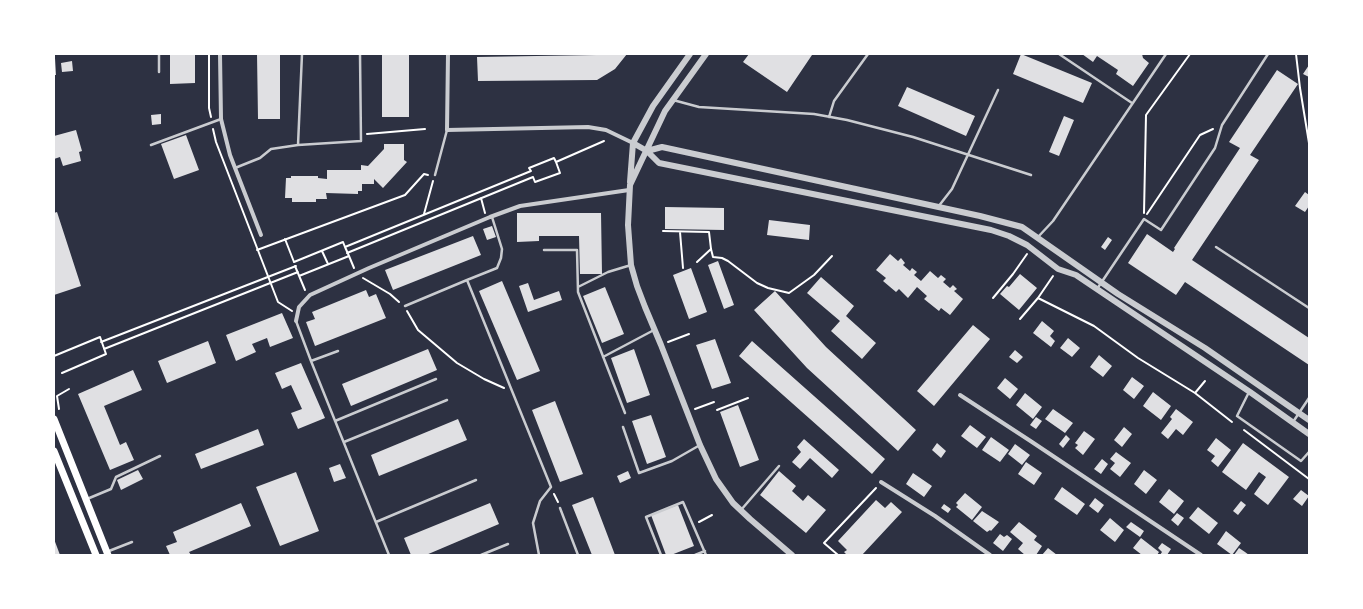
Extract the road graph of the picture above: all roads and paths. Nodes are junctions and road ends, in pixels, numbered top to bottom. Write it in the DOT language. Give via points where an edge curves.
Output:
graph roads {
  1 [pos="159,54"];
  2 [pos="220,54"];
  3 [pos="302,54"];
  4 [pos="360,54"];
  5 [pos="448,54"];
  6 [pos="690,54"];
  7 [pos="706,54"];
  8 [pos="868,54"];
  9 [pos="1059,54"];
  10 [pos="1166,54"];
  11 [pos="1190,54"];
  12 [pos="1268,54"];
  13 [pos="1296,54"];
  14 [pos="159,72"];
  15 [pos="998,90"];
  16 [pos="672,100"];
  17 [pos="1132,104"];
  18 [pos="829,117"];
  19 [pos="221,118"];
  20 [pos="1222,125"];
  21 [pos="425,128"];
  22 [pos="447,130"];
  23 [pos="361,135"];
  24 [pos="604,141"];
  25 [pos="1309,143"];
  26 [pos="633,144"];
  27 [pos="151,145"];
  28 [pos="298,145"];
  29 [pos="647,151"];
  30 [pos="967,156"];
  31 [pos="556,162"];
  32 [pos="235,168"];
  33 [pos="531,171"];
  34 [pos="424,174"];
  35 [pos="435,175"];
  36 [pos="1031,175"];
  37 [pos="533,177"];
  38 [pos="630,188"];
  39 [pos="481,198"];
  40 [pos="938,207"];
  41 [pos="424,214"];
  42 [pos="492,217"];
  43 [pos="1144,218"];
  44 [pos="486,219"];
  45 [pos="663,232"];
  46 [pos="680,232"];
  47 [pos="261,235"];
  48 [pos="1038,237"];
  49 [pos="285,239"];
  50 [pos="345,247"];
  51 [pos="1216,247"];
  52 [pos="1031,248"];
  53 [pos="711,249"];
  54 [pos="257,250"];
  55 [pos="544,250"];
  56 [pos="322,251"];
  57 [pos="347,252"];
  58 [pos="349,256"];
  59 [pos="832,256"];
  60 [pos="294,262"];
  61 [pos="697,262"];
  62 [pos="328,265"];
  63 [pos="631,265"];
  64 [pos="296,266"];
  65 [pos="683,268"];
  66 [pos="298,272"];
  67 [pos="356,274"];
  68 [pos="1054,275"];
  69 [pos="300,276"];
  70 [pos="467,280"];
  71 [pos="1101,282"];
  72 [pos="578,287"];
  73 [pos="1097,289"];
  74 [pos="308,298"];
  75 [pos="993,298"];
  76 [pos="1038,298"];
  77 [pos="405,306"];
  78 [pos="1309,308"];
  79 [pos="1020,319"];
  80 [pos="296,321"];
  81 [pos="654,330"];
  82 [pos="689,334"];
  83 [pos="102,342"];
  84 [pos="661,345"];
  85 [pos="104,349"];
  86 [pos="338,351"];
  87 [pos="54,356"];
  88 [pos="604,357"];
  89 [pos="311,362"];
  90 [pos="62,373"];
  91 [pos="436,379"];
  92 [pos="1205,381"];
  93 [pos="69,389"];
  94 [pos="1250,392"];
  95 [pos="513,393"];
  96 [pos="1195,393"];
  97 [pos="960,395"];
  98 [pos="748,398"];
  99 [pos="1309,398"];
  100 [pos="447,400"];
  101 [pos="714,402"];
  102 [pos="59,409"];
  103 [pos="717,410"];
  104 [pos="688,412"];
  105 [pos="625,413"];
  106 [pos="1299,413"];
  107 [pos="54,419"];
  108 [pos="1309,420"];
  109 [pos="335,421"];
  110 [pos="1292,422"];
  111 [pos="1235,424"];
  112 [pos="623,427"];
  113 [pos="1240,428"];
  114 [pos="1309,434"];
  115 [pos="344,442"];
  116 [pos="700,445"];
  117 [pos="54,451"];
  118 [pos="1309,452"];
  119 [pos="160,456"];
  120 [pos="779,466"];
  121 [pos="1309,479"];
  122 [pos="476,480"];
  123 [pos="881,482"];
  124 [pos="551,487"];
  125 [pos="86,500"];
  126 [pos="560,508"];
  127 [pos="740,510"];
  128 [pos="712,515"];
  129 [pos="376,522"];
  130 [pos="693,525"];
  131 [pos="132,542"];
  132 [pos="508,544"];
  133 [pos="705,551"];
  134 [pos="108,554"];
  135 [pos="96,555"];
  136 [pos="389,555"];
  137 [pos="481,555"];
  138 [pos="539,555"];
  139 [pos="578,555"];
  140 [pos="661,555"];
  141 [pos="695,555"];
  142 [pos="706,555"];
  143 [pos="792,555"];
  144 [pos="838,555"];
  145 [pos="990,555"];
  146 [pos="1201,555"];
  1 -- 14 [label="lane"];
  2 -- 19 [label="street"];
  3 -- 28 [label="lane"];
  4 -- 23 [label="lane"];
  5 -- 22 [label="street"];
  6 -- 26 [label="street" via="653,106"];
  7 -- 16 [label="street"];
  8 -- 18 [label="lane" via="834,101"];
  9 -- 17 [label="lane"];
  10 -- 17 [label="lane"];
  11 -- 43 [label="path" via="1146,115"];
  12 -- 20 [label="lane"];
  13 -- 25 [label="path"];
  15 -- 30 [label="lane"];
  16 -- 18 [label="lane" via="698,107"];
  16 -- 29 [label="street" via="656,128"];
  17 -- 48 [label="lane" via="1053,221"];
  18 -- 30 [label="lane" via="913,138"];
  19 -- 27 [label="lane"];
  19 -- 32 [label="street"];
  20 -- 43 [label="path" via="1200,135"];
  20 -- 43 [label="lane" via="1215,148 1161,230"];
  21 -- 23 [label="path"];
  22 -- 26 [label="street" via="588,127 606,130"];
  22 -- 35 [label="lane"];
  23 -- 28 [label="lane" via="361,141"];
  24 -- 31 [label="path"];
  26 -- 29 [label="street"];
  26 -- 38 [label="street"];
  28 -- 32 [label="lane" via="271,149 260,158"];
  29 -- 38 [label="street"];
  29 -- 40 [label="street" via="662,147"];
  29 -- 52 [label="street" via="659,163 991,230 1010,236"];
  30 -- 36 [label="lane"];
  30 -- 40 [label="lane" via="952,188"];
  31 -- 33 [label="path" via="554,158 529,168"];
  31 -- 37 [label="path" via="560,173 536,182"];
  32 -- 47 [label="street"];
  33 -- 37 [label="path"];
  33 -- 41 [label="path"];
  34 -- 49 [label="path" via="405,195"];
  35 -- 41 [label="path"];
  37 -- 39 [label="path"];
  38 -- 42 [label="street" via="520,206"];
  38 -- 63 [label="street" via="628,225"];
  39 -- 44 [label="path"];
  39 -- 57 [label="path"];
  40 -- 48 [label="street" via="1022,226"];
  41 -- 50 [label="path"];
  42 -- 44 [label="street"];
  42 -- 70 [label="lane" via="502,249 501,258 497,268"];
  43 -- 71 [label="lane"];
  44 -- 67 [label="street"];
  45 -- 46 [label="path"];
  46 -- 53 [label="path" via="709,232"];
  46 -- 65 [label="path"];
  48 -- 71 [label="street"];
  49 -- 54 [label="path"];
  49 -- 60 [label="path"];
  50 -- 56 [label="path" via="343,242"];
  50 -- 57 [label="path"];
  51 -- 78 [label="lane"];
  52 -- 73 [label="street" via="1058,269 1076,275"];
  52 -- 75 [label="path"];
  53 -- 59 [label="path" via="713,257 728,261 757,283 789,293 814,275"];
  53 -- 61 [label="path"];
  55 -- 72 [label="lane" via="577,250"];
  56 -- 60 [label="path"];
  56 -- 62 [label="path"];
  57 -- 58 [label="path"];
  58 -- 62 [label="path"];
  58 -- 67 [label="path"];
  60 -- 64 [label="path"];
  62 -- 69 [label="path"];
  63 -- 72 [label="lane" via="608,272"];
  63 -- 81 [label="street"];
  64 -- 66 [label="path"];
  64 -- 83 [label="path"];
  66 -- 69 [label="path"];
  66 -- 85 [label="path"];
  67 -- 74 [label="street"];
  67 -- 77 [label="path"];
  68 -- 76 [label="path"];
  69 -- 74 [label="path"];
  70 -- 77 [label="lane"];
  70 -- 95 [label="lane"];
  71 -- 73 [label="lane"];
  71 -- 106 [label="street" via="1205,348"];
  72 -- 88 [label="lane"];
  73 -- 94 [label="street"];
  74 -- 80 [label="street" via="299,307"];
  76 -- 79 [label="path"];
  76 -- 96 [label="path" via="1094,326 1138,358"];
  77 -- 95 [label="path" via="418,330 457,363"];
  80 -- 89 [label="lane"];
  81 -- 84 [label="street"];
  81 -- 88 [label="lane"];
  82 -- 84 [label="path"];
  83 -- 85 [label="path"];
  83 -- 87 [label="path" via="100,337"];
  84 -- 104 [label="street"];
  85 -- 90 [label="path" via="106,354"];
  86 -- 89 [label="lane"];
  88 -- 105 [label="lane"];
  89 -- 109 [label="lane"];
  91 -- 109 [label="lane"];
  92 -- 96 [label="path"];
  93 -- 102 [label="path" via="57,396"];
  94 -- 110 [label="street"];
  94 -- 118 [label="lane" via="1237,416 1301,461"];
  95 -- 124 [label="lane"];
  96 -- 111 [label="path"];
  97 -- 146 [label="street"];
  98 -- 103 [label="path"];
  99 -- 106 [label="lane"];
  100 -- 115 [label="lane"];
  101 -- 104 [label="path"];
  104 -- 116 [label="street"];
  106 -- 108 [label="street"];
  106 -- 110 [label="lane"];
  107 -- 125 [label="main road"];
  109 -- 115 [label="lane"];
  110 -- 114 [label="street"];
  112 -- 116 [label="lane" via="639,473 672,461"];
  113 -- 121 [label="path"];
  115 -- 129 [label="lane"];
  116 -- 127 [label="street" via="716,480"];
  117 -- 135 [label="main road"];
  119 -- 125 [label="lane" via="116,477 111,489"];
  120 -- 127 [label="lane"];
  122 -- 129 [label="lane"];
  123 -- 144 [label="path" via="824,542"];
  123 -- 145 [label="street"];
  124 -- 126 [label="path"];
  124 -- 138 [label="lane" via="540,501 533,523"];
  125 -- 134 [label="main road"];
  126 -- 139 [label="lane"];
  127 -- 143 [label="street"];
  128 -- 130 [label="path"];
  129 -- 136 [label="lane"];
  130 -- 133 [label="lane"];
  130 -- 140 [label="lane" via="683,502 646,517"];
  131 -- 134 [label="lane"];
  132 -- 137 [label="lane"];
  133 -- 141 [label="lane"];
  133 -- 142 [label="lane"];
}
